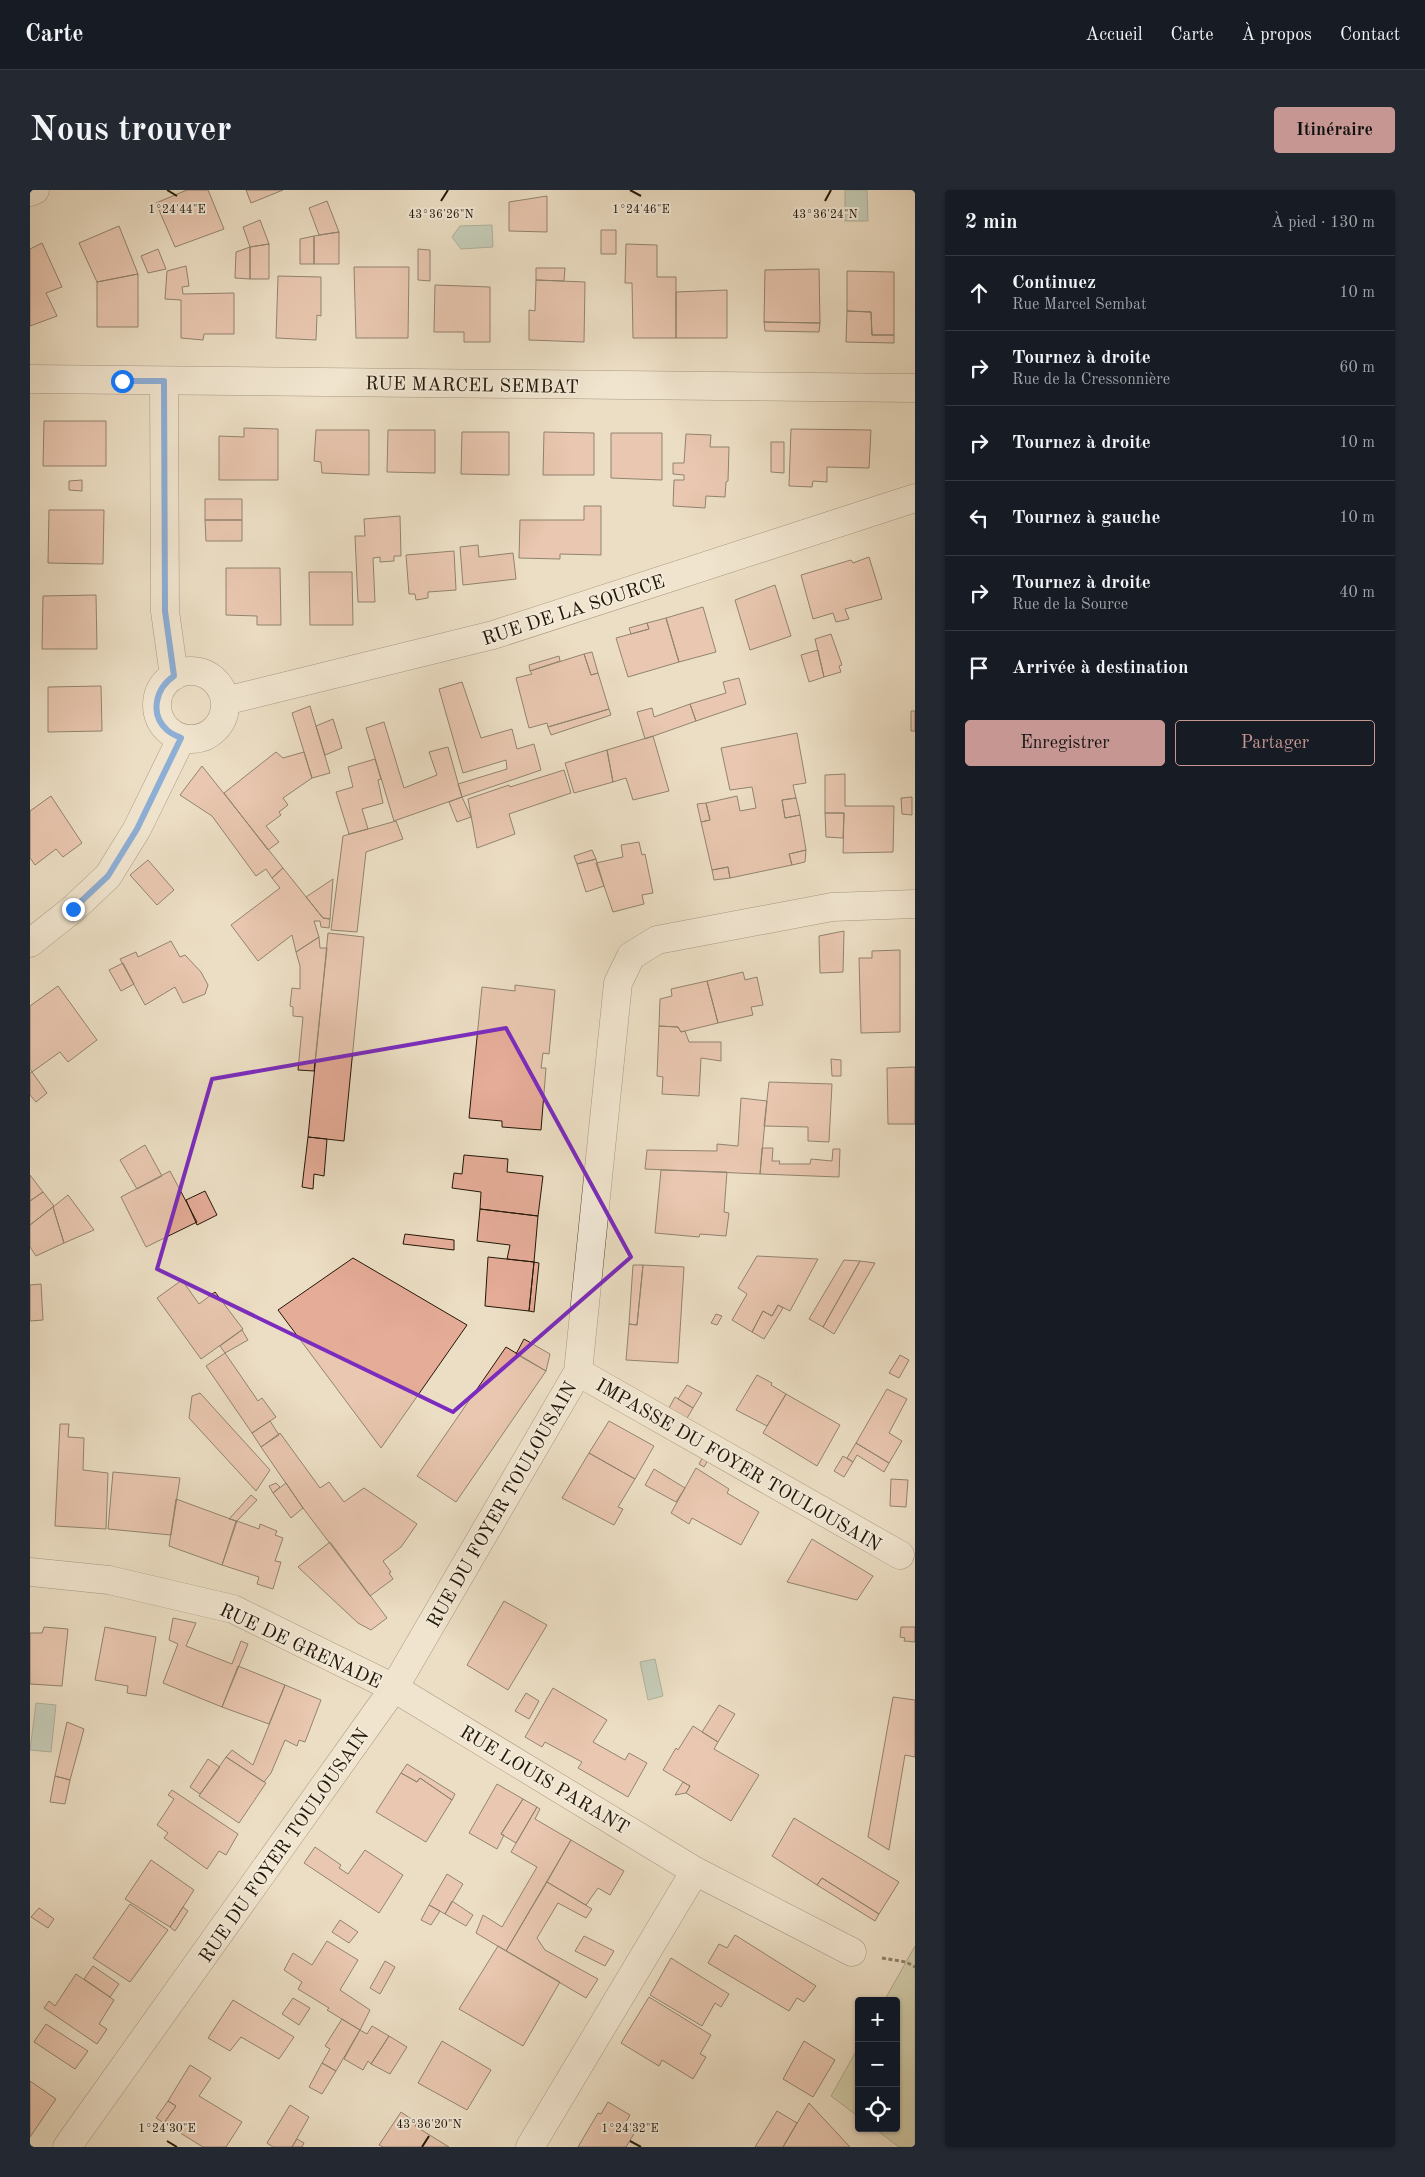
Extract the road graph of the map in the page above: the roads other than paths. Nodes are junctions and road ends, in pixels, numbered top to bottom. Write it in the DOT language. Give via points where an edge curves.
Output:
graph roads {
  1 [pos="35,190"];
  2 [pos="30,192"];
  3 [pos="30,379"];
  4 [pos="164,381"];
  5 [pos="915,388"];
  6 [pos="915,498"];
  7 [pos="174,676"];
  8 [pos="225,701"];
  9 [pos="181,738"];
  10 [pos="915,904"];
  11 [pos="30,943"];
  12 [pos="578,1372"];
  13 [pos="900,1555"];
  14 [pos="30,1572"];
  15 [pos="394,1688"];
  16 [pos="695,1871"];
  17 [pos="852,1952"];
  18 [pos="68,2147"];
  19 [pos="530,2147"];
  1 -- 2 [label="street"];
  3 -- 4 [label="street, RUE MARCEL SEMBAT"];
  4 -- 5 [label="street, RUE MARCEL SEMBAT"];
  4 -- 7 [label="street" via="165,611"];
  6 -- 8 [label="street, RUE DE LA SOURCE" via="493,636"];
  7 -- 8 [label="street" via="186,671 208,676 221,690"];
  7 -- 9 [label="street" via="159,691 156,711 168,731"];
  8 -- 9 [label="street" via="218,726 204,737 193,740"];
  9 -- 11 [label="street" via="137,829 108,876"];
  10 -- 12 [label="street, RUE DU FOYER TOULOUSAIN" via="832,907 657,940 631,956 618,983"];
  12 -- 13 [label="street, IMPASSE DU FOYER TOULOUSAIN"];
  12 -- 15 [label="street, RUE DU FOYER TOULOUSAIN"];
  14 -- 15 [label="street, RUE DE GRENADE" via="109,1580 233,1609"];
  15 -- 16 [label="street, RUE LOUIS PARANT"];
  15 -- 18 [label="street, RUE DU FOYER TOULOUSAIN"];
  16 -- 17 [label="street, RUE LOUIS PARANT"];
  16 -- 19 [label="street"];
}
